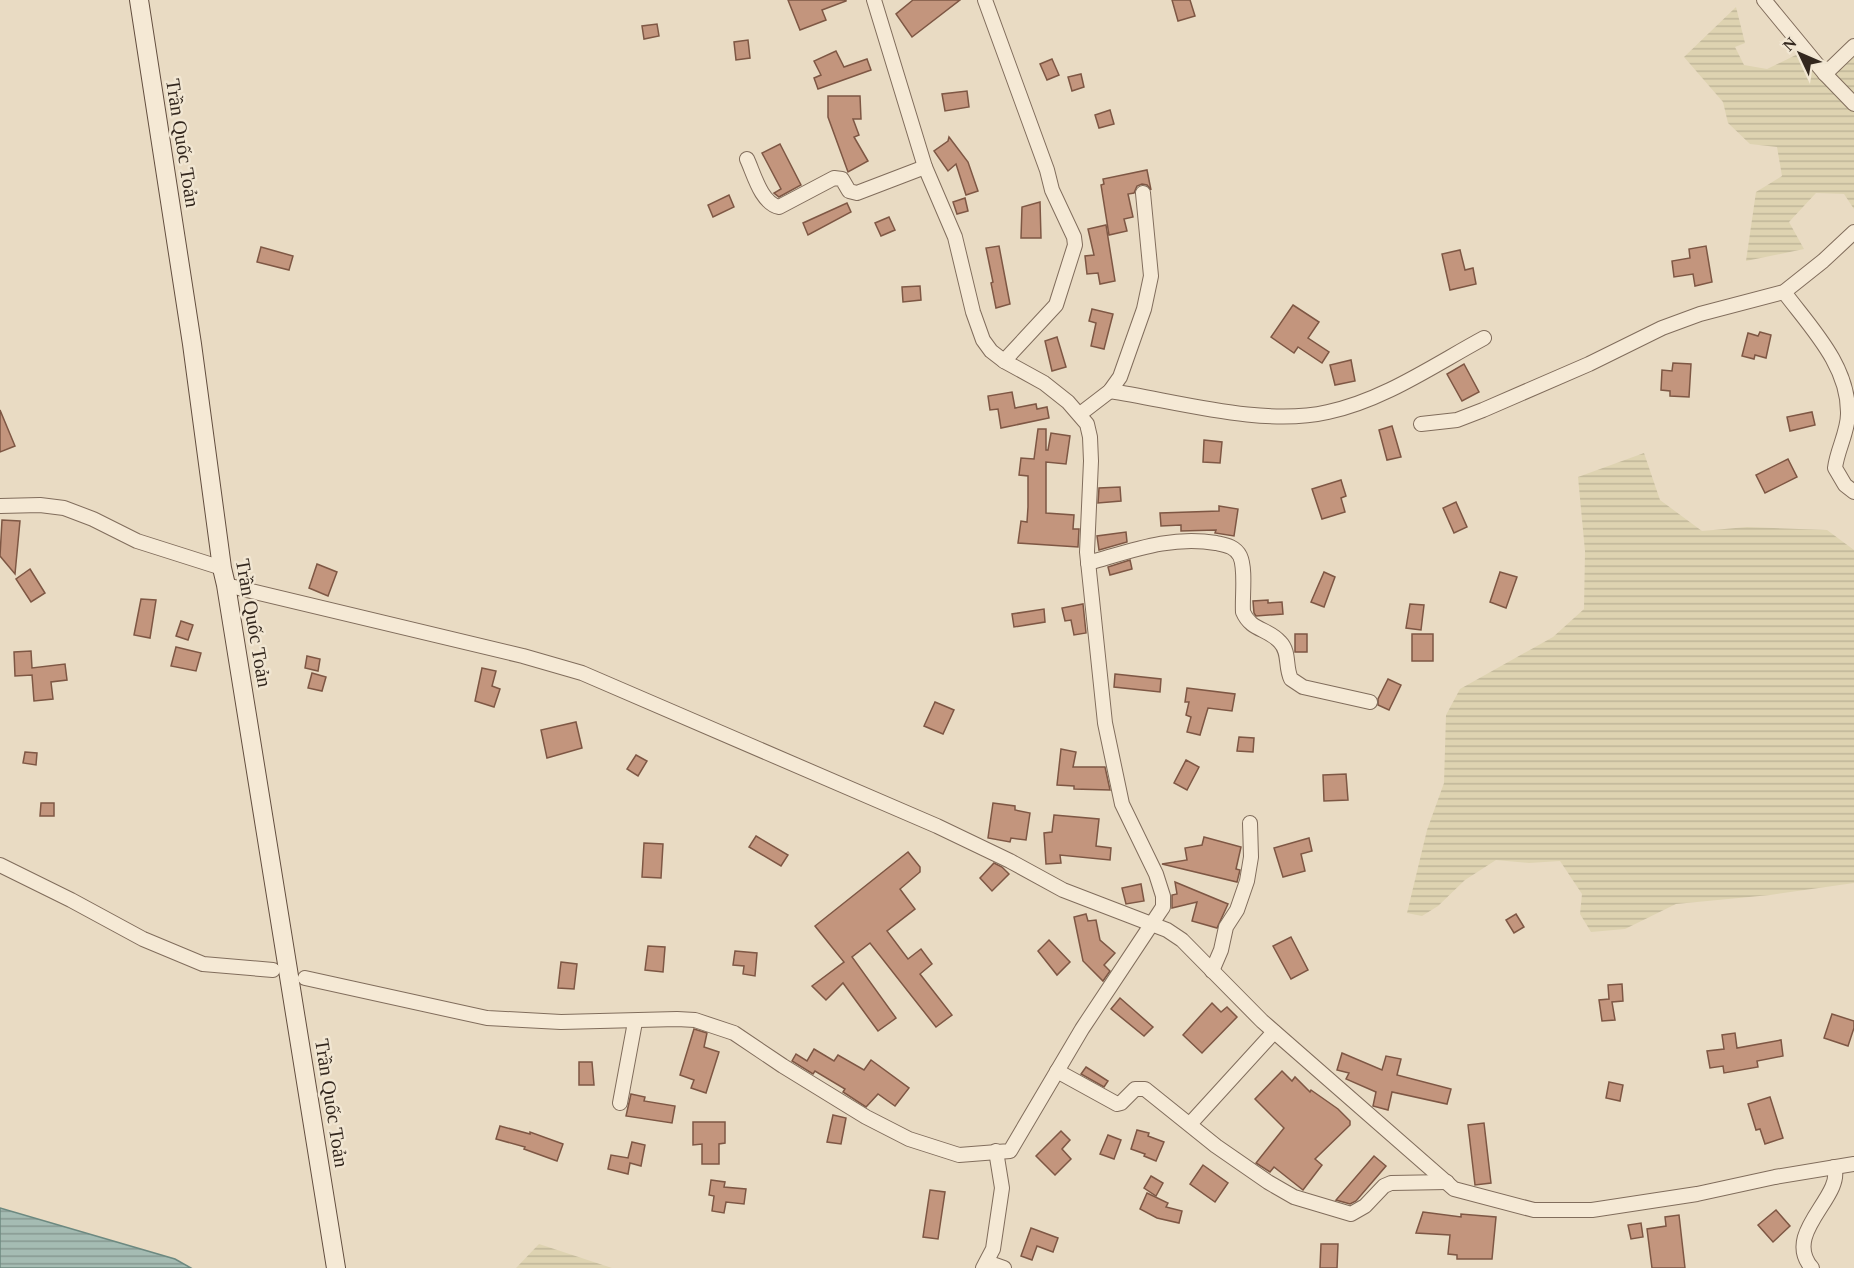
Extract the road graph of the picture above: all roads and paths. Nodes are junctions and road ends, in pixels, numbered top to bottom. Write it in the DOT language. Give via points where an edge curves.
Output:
graph roads {
  1 [pos="139,0"];
  2 [pos="874,0"];
  3 [pos="985,0"];
  4 [pos="1764,0"];
  5 [pos="1854,46"];
  6 [pos="1825,74"];
  7 [pos="1854,104"];
  8 [pos="747,159"];
  9 [pos="924,167"];
  10 [pos="1143,193"];
  11 [pos="1854,232"];
  12 [pos="1784,292"];
  13 [pos="1484,338"];
  14 [pos="1004,362"];
  15 [pos="1110,391"];
  16 [pos="1851,400"];
  17 [pos="1080,414"];
  18 [pos="1421,424"];
  19 [pos="1854,492"];
  20 [pos="0,506"];
  21 [pos="1088,562"];
  22 [pos="224,577"];
  23 [pos="1370,702"];
  24 [pos="1250,823"];
  25 [pos="0,865"];
  26 [pos="1151,924"];
  27 [pos="273,970"];
  28 [pos="1212,971"];
  29 [pos="305,978"];
  30 [pos="635,1022"];
  31 [pos="1274,1032"];
  32 [pos="1057,1071"];
  33 [pos="620,1103"];
  34 [pos="1190,1124"];
  35 [pos="996,1152"];
  36 [pos="1854,1164"];
  37 [pos="1834,1167"];
  38 [pos="1447,1182"];
  39 [pos="335,1260"];
  40 [pos="985,1265"];
  41 [pos="1004,1268"];
  42 [pos="1812,1268"];
  1 -- 22 [label="main road, Trần Quốc Toản"];
  2 -- 9 [label="street"];
  3 -- 14 [label="street" via="1075,245 1056,305"];
  4 -- 6 [label="street"];
  5 -- 6 [label="street"];
  6 -- 7 [label="street"];
  8 -- 9 [label="street" via="765,196 779,207 834,178 840,178 849,191 856,193"];
  9 -- 14 [label="street" via="955,237 983,340"];
  10 -- 15 [label="street" via="1150,276 1144,309 1120,377"];
  11 -- 12 [label="street"];
  12 -- 16 [label="street" via="1827,349"];
  12 -- 18 [label="street" via="1662,328 1589,364 1456,420"];
  13 -- 15 [label="street" via="1378,395 1326,413 1241,413"];
  14 -- 17 [label="street" via="1044,383"];
  15 -- 17 [label="street"];
  16 -- 19 [label="street" via="1835,468"];
  17 -- 21 [label="street" via="1090,437"];
  20 -- 22 [label="street" via="64,508"];
  21 -- 23 [label="street" via="1173,540 1230,546 1242,564 1245,618 1283,645 1291,679 1303,687"];
  21 -- 26 [label="street" via="1105,723 1122,804 1163,896 1163,907"];
  22 -- 26 [label="street" via="582,673 937,826 1063,890"];
  22 -- 39 [label="main road, Trần Quốc Toản"];
  24 -- 28 [label="street" via="1247,881"];
  25 -- 27 [label="street" via="143,939 203,964"];
  26 -- 28 [label="street" via="1182,940"];
  26 -- 32 [label="street"];
  28 -- 31 [label="street"];
  29 -- 30 [label="street" via="487,1018"];
  30 -- 33 [label="street"];
  30 -- 35 [label="street" via="695,1020 725,1029 866,1117 909,1139 959,1155"];
  31 -- 34 [label="street"];
  31 -- 38 [label="street"];
  32 -- 34 [label="street" via="1117,1104 1135,1089 1145,1089"];
  32 -- 35 [label="street" via="1010,1150"];
  34 -- 38 [label="street" via="1294,1197 1345,1214 1357,1212 1384,1186"];
  35 -- 40 [label="street" via="1002,1188 993,1249"];
  36 -- 37 [label="street"];
  37 -- 38 [label="street" via="1592,1210 1534,1210 1477,1197 1454,1189"];
  37 -- 42 [label="street" via="1837,1174 1833,1184 1805,1236 1803,1248"];
  40 -- 41 [label="street"];
}
